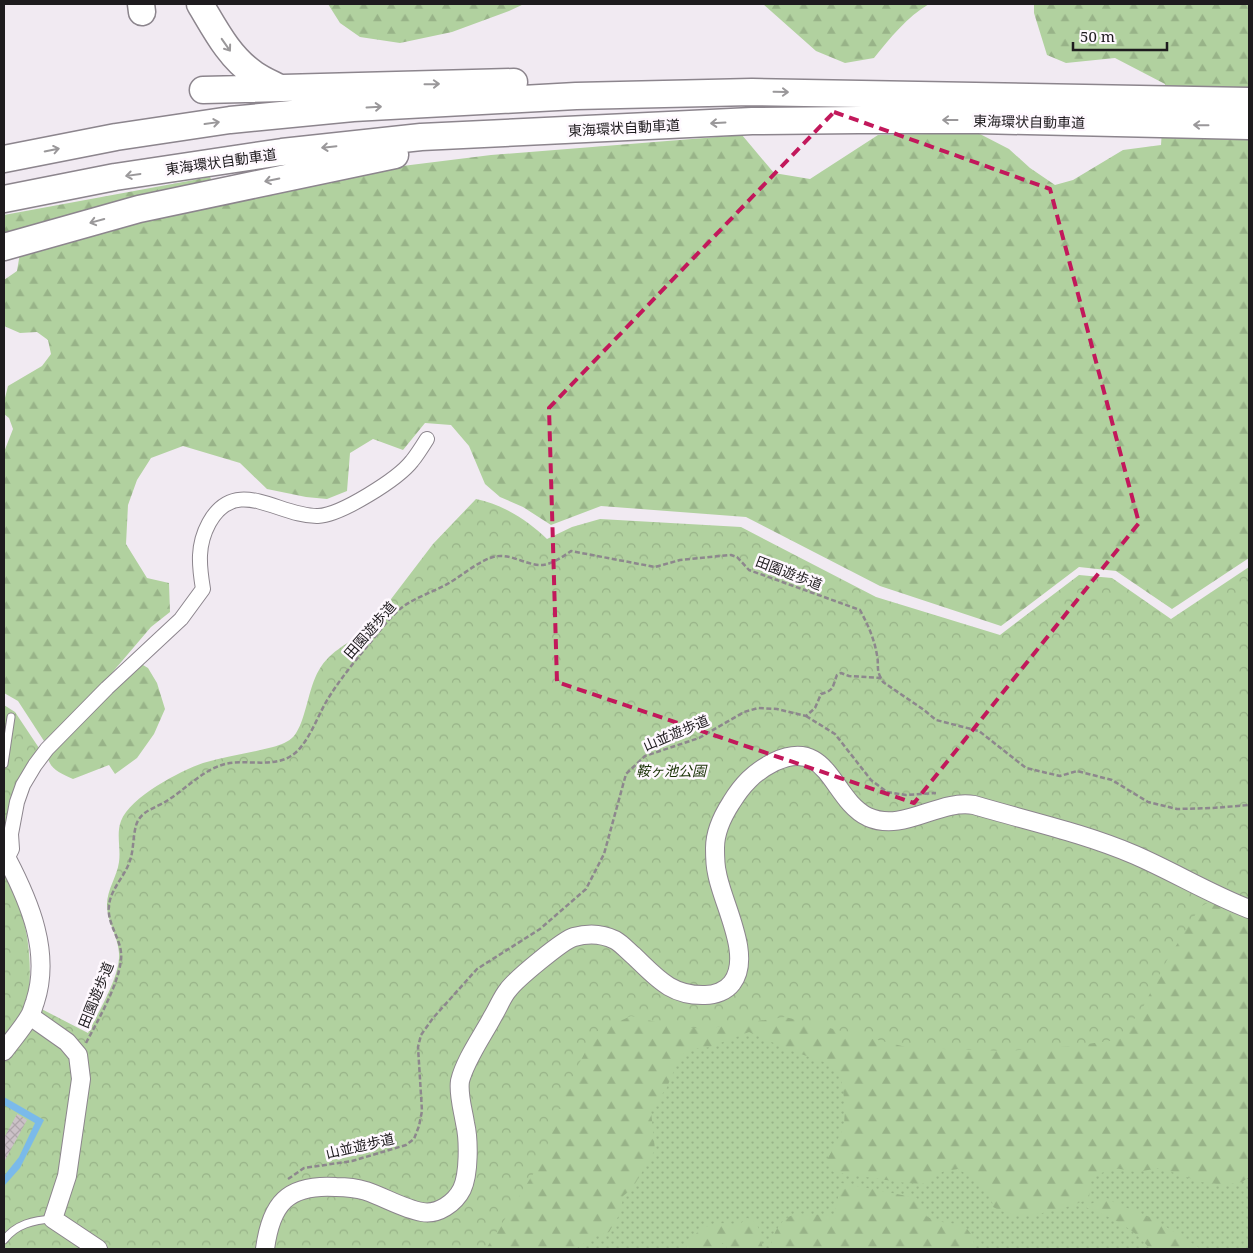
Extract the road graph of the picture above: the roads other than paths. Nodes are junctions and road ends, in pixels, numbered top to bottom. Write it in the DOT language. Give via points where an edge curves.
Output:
graph roads {
  1 [pos="200,4"];
  2 [pos="278,87"];
  3 [pos="203,90"];
  4 [pos="752,92"];
  5 [pos="1249,101"];
  6 [pos="1140,111"];
  7 [pos="1249,126"];
  8 [pos="579,130"];
  9 [pos="4,159"];
  10 [pos="4,199"];
  11 [pos="4,248"];
  12 [pos="426,439"];
  13 [pos="11,717"];
  14 [pos="4,764"];
  15 [pos="6,856"];
  16 [pos="1249,909"];
  17 [pos="30,1016"];
  18 [pos="4,1051"];
  19 [pos="53,1219"];
  20 [pos="4,1240"];
  21 [pos="98,1249"];
  22 [pos="265,1249"];
  1 -- 2 [label="highway, one-way" via="240,63"];
  2 -- 3 [label="highway"];
  2 -- 4 [label="highway, one-way" via="532,82"];
  4 -- 6 [label="highway, 東海環状自動車道, one-way"];
  9 -- 4 [label="highway, 東海環状自動車道, one-way" via="116,137 230,120 354,108 576,96"];
  5 -- 6 [label="highway, 東海環状自動車道"];
  7 -- 6 [label="highway, 東海環状自動車道, one-way"];
  6 -- 8 [label="highway, 東海環状自動車道, one-way" via="978,120 752,122"];
  8 -- 10 [label="highway, 東海環状自動車道, one-way" via="421,137 282,152 115,177"];
  8 -- 11 [label="highway, one-way" via="409,153 315,171 139,209"];
  12 -- 15 [label="street" via="411,463 390,480 365,498 334,513 305,514 247,499 232,500 214,514 199,548 203,589 181,619 100,694 35,765 16,802 12,849"];
  13 -- 14 [label="lane"];
  15 -- 17 [label="street" via="36,924 39,988"];
  16 -- 22 [label="street" via="1224,900 1135,855 974,805 953,804 896,821 866,816 851,805 820,764 809,758 792,756 756,772 741,788 717,832 716,872 739,952 739,967 733,982 725,990 711,996 679,992 660,982 617,941 598,934 572,937 508,989 470,1058 460,1082 467,1171 462,1189 454,1199 433,1212 422,1212 363,1190 319,1186 300,1191 285,1198 272,1216"];
  17 -- 18 [label="street"];
  17 -- 19 [label="street" via="67,1042 78,1055 81,1080 67,1176"];
  19 -- 20 [label="lane" via="17,1227"];
  19 -- 21 [label="street"];
}
